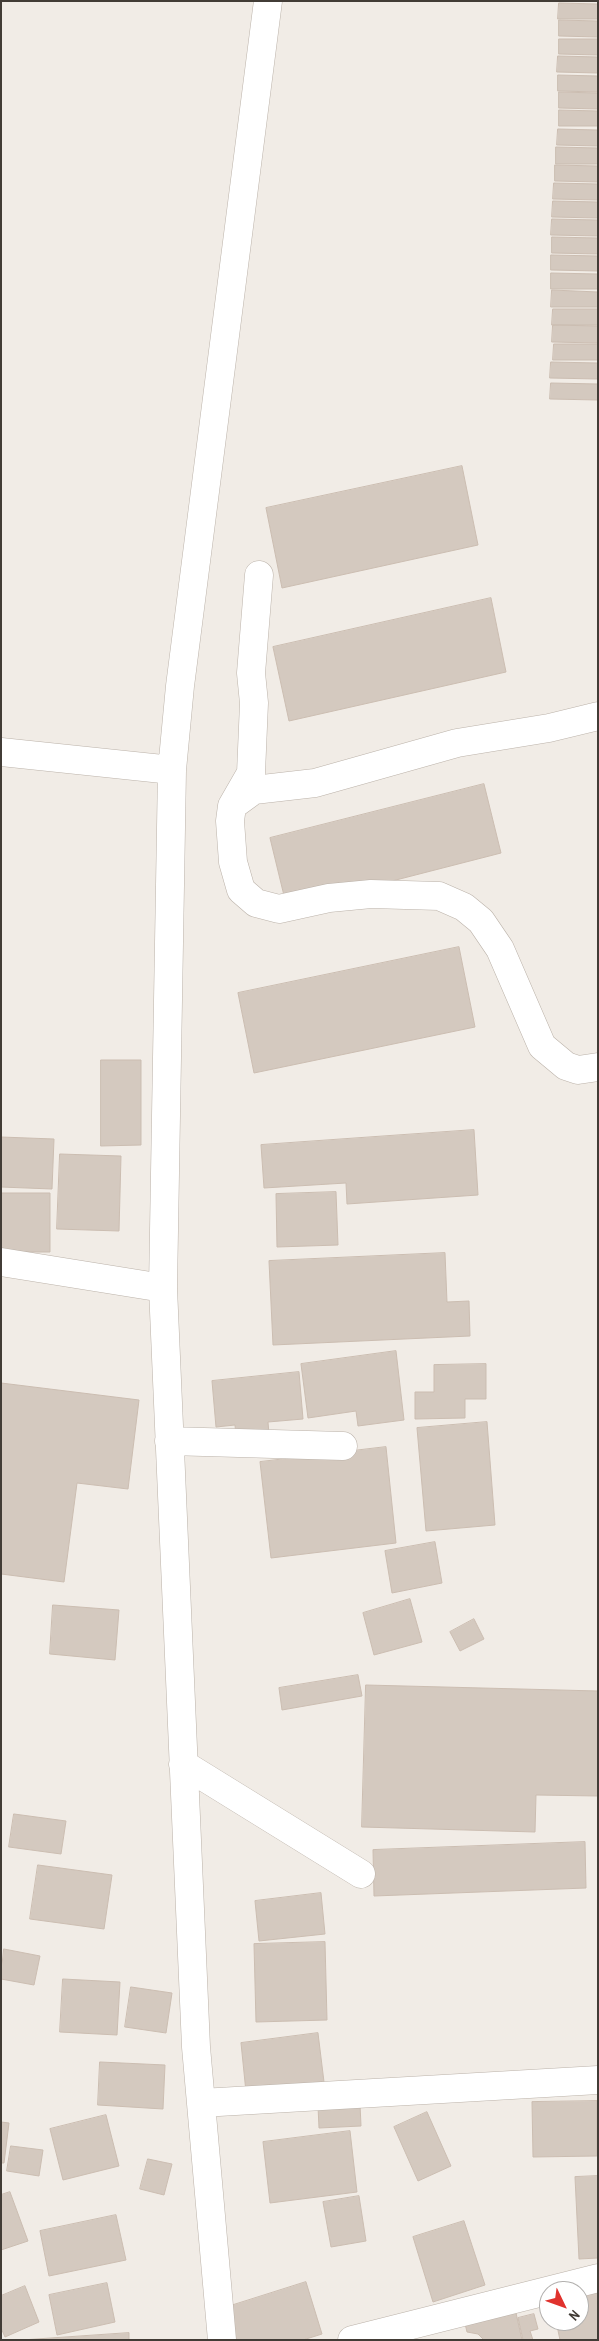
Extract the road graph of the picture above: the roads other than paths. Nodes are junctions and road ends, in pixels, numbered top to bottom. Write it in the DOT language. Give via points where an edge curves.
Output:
graph roads {
  1 [pos="268,1"];
  2 [pos="259,575"];
  3 [pos="598,716"];
  4 [pos="1,752"];
  5 [pos="172,770"];
  6 [pos="232,806"];
  7 [pos="598,1066"];
  8 [pos="1,1262"];
  9 [pos="162,1288"];
  10 [pos="169,1441"];
  11 [pos="343,1446"];
  12 [pos="184,1764"];
  13 [pos="361,1874"];
  14 [pos="598,2080"];
  15 [pos="201,2104"];
  16 [pos="598,2278"];
  17 [pos="222,2340"];
  18 [pos="352,2340"];
  1 -- 5 [label="street"];
  2 -- 6 [label="street" via="251,674 254,703 250,773"];
  3 -- 6 [label="street" via="549,728 457,743 315,782 254,790"];
  4 -- 5 [label="street"];
  5 -- 9 [label="street"];
  6 -- 7 [label="street" via="233,862 241,890 256,902 279,909 329,898 413,893 439,896 464,907 480,921 500,949 542,1046 566,1066 578,1070"];
  8 -- 9 [label="street"];
  9 -- 10 [label="street"];
  10 -- 11 [label="street"];
  10 -- 12 [label="street"];
  12 -- 13 [label="street"];
  12 -- 15 [label="street"];
  14 -- 15 [label="street"];
  15 -- 17 [label="street"];
  16 -- 18 [label="street"];
}
